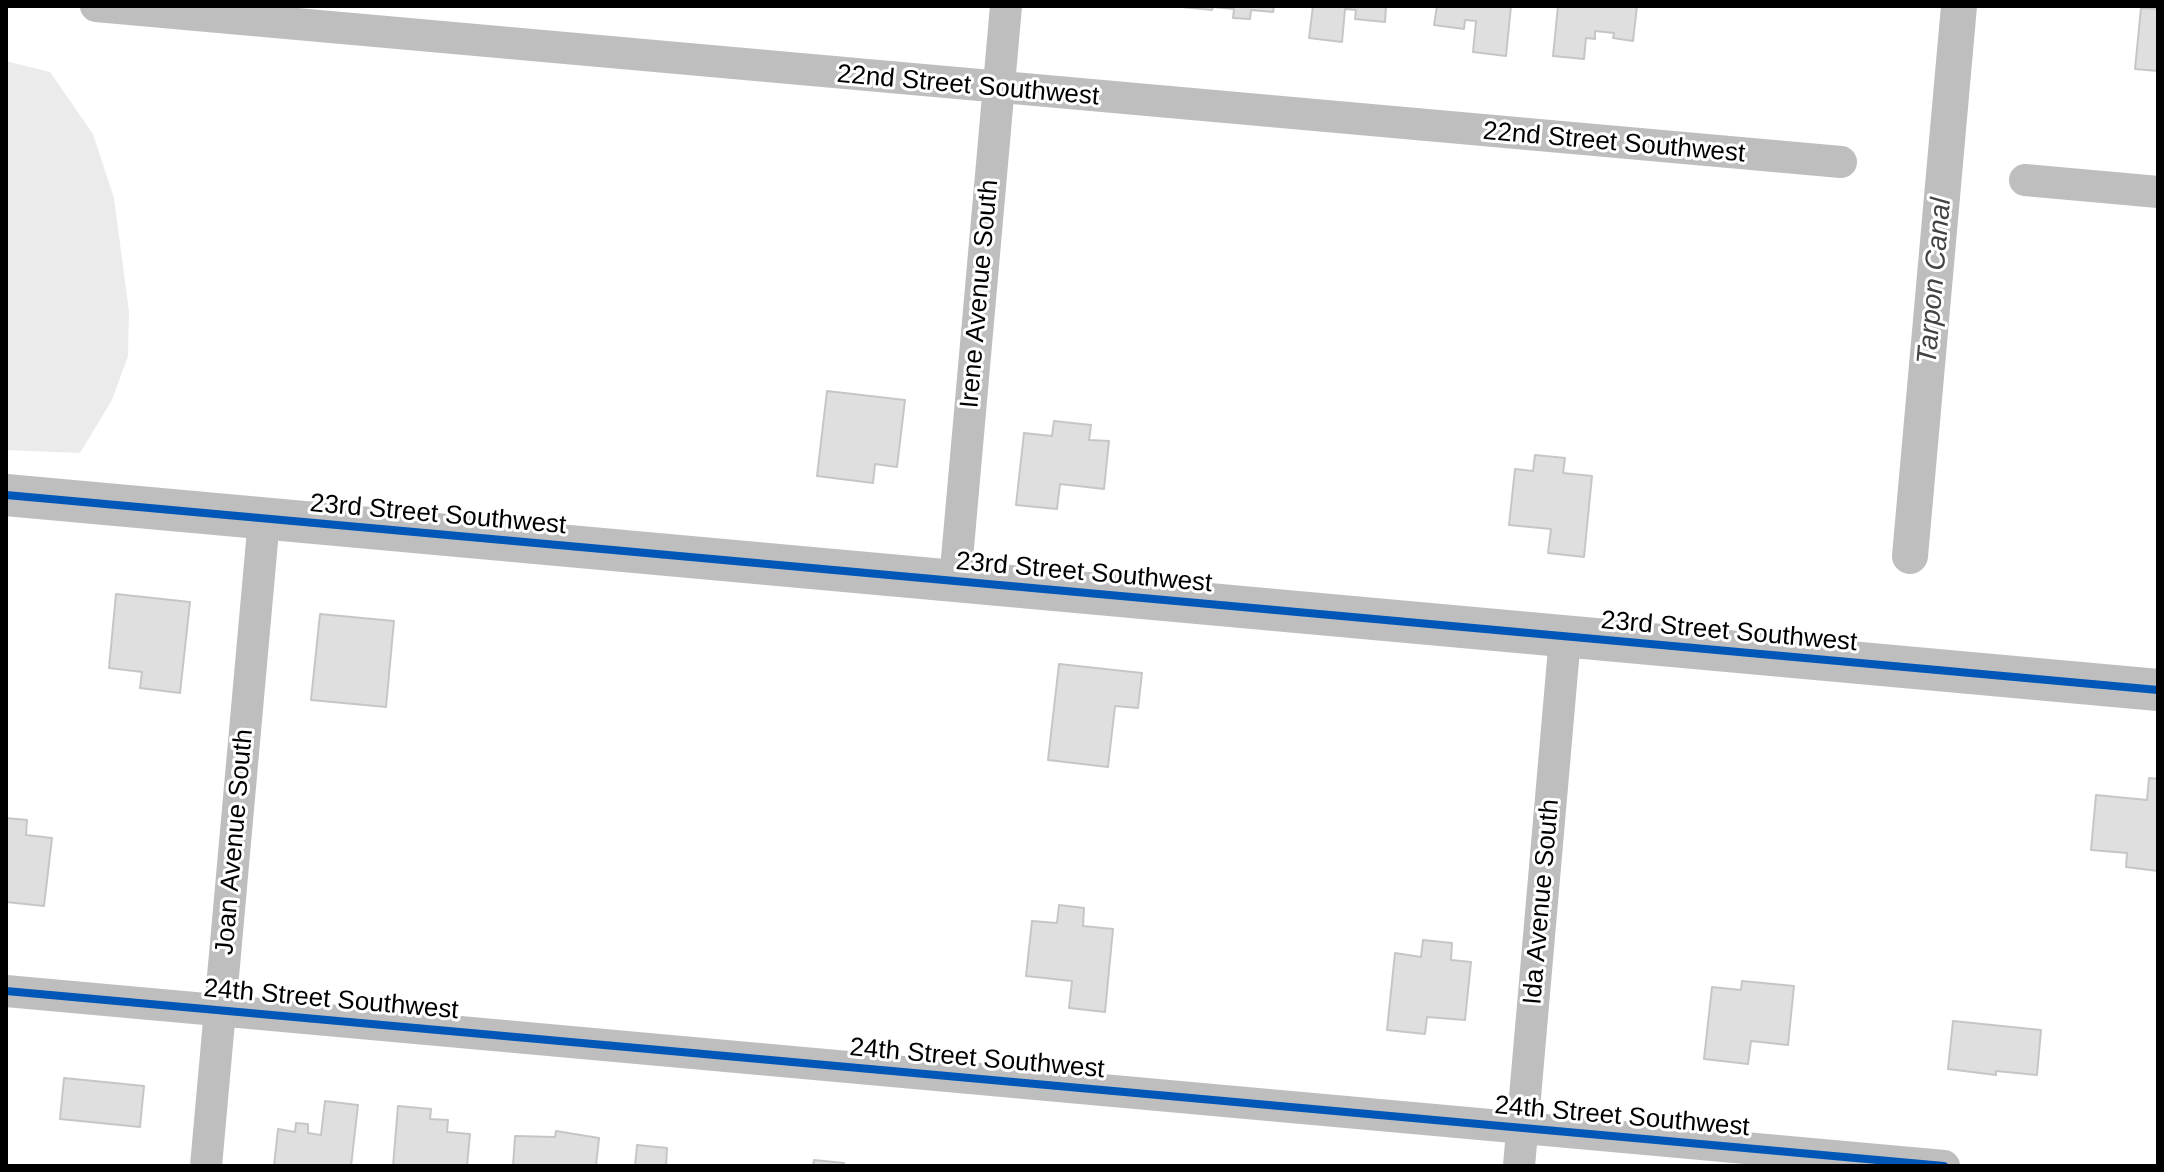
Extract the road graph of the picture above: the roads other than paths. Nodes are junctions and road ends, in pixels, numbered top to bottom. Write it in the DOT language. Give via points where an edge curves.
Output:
graph roads {
  1 [pos="96,6"];
  2 [pos="1006,6"];
  3 [pos="998,89"];
  4 [pos="1841,162"];
  5 [pos="2025,180"];
  6 [pos="2158,192"];
  7 [pos="6,495"];
  8 [pos="264,519"];
  9 [pos="955,581"];
  10 [pos="1565,637"];
  11 [pos="2158,690"];
  12 [pos="6,991"];
  13 [pos="220,1010"];
  14 [pos="1522,1130"];
  15 [pos="206,1166"];
  16 [pos="1519,1166"];
  17 [pos="1944,1166"];
  1 -- 3 [label="street, 22nd Street Southwest"];
  2 -- 3 [label="street, Irene Avenue South"];
  3 -- 4 [label="street, 22nd Street Southwest"];
  3 -- 9 [label="street, Irene Avenue South"];
  5 -- 6 [label="street"];
  7 -- 8 [label="street, 23rd Street Southwest"];
  8 -- 9 [label="street, 23rd Street Southwest"];
  8 -- 13 [label="street, Joan Avenue South"];
  9 -- 10 [label="street, 23rd Street Southwest"];
  10 -- 11 [label="street, 23rd Street Southwest"];
  10 -- 14 [label="street, Ida Avenue South"];
  12 -- 13 [label="street, 24th Street Southwest"];
  13 -- 14 [label="street, 24th Street Southwest"];
  13 -- 15 [label="street, Joan Avenue South"];
  14 -- 16 [label="street, Ida Avenue South"];
  14 -- 17 [label="street, 24th Street Southwest"];
}
